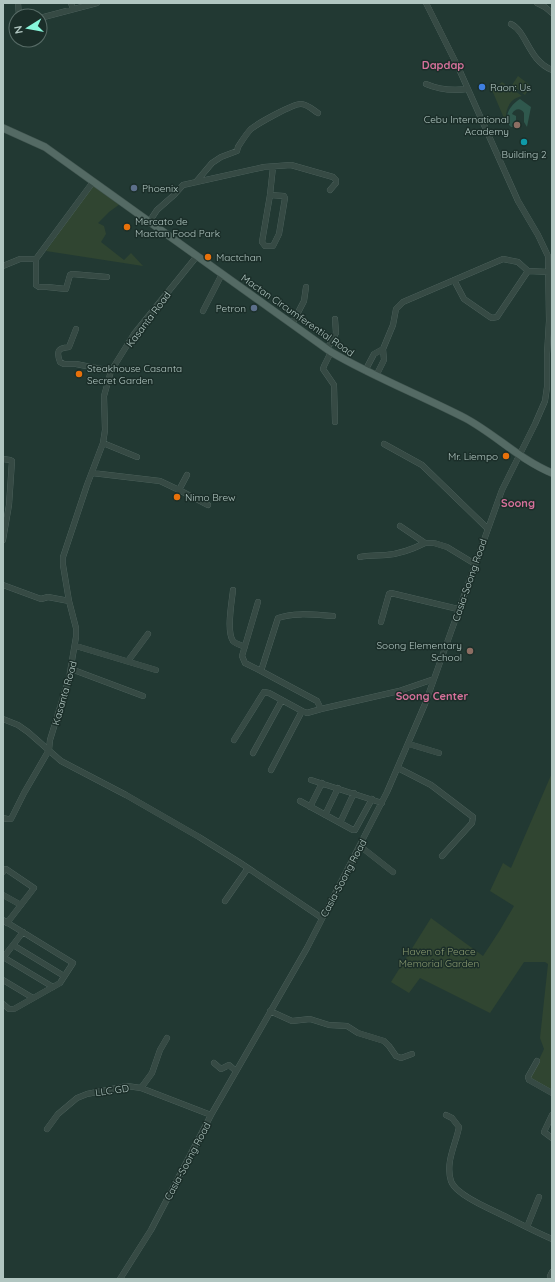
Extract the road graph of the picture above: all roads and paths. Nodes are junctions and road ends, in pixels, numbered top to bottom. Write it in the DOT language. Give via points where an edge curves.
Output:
graph roads {
  1 [pos="71,3"];
  2 [pos="97,3"];
  3 [pos="426,3"];
  4 [pos="537,3"];
  5 [pos="73,9"];
  6 [pos="552,13"];
  7 [pos="48,16"];
  8 [pos="511,24"];
  9 [pos="552,70"];
  10 [pos="426,84"];
  11 [pos="467,89"];
  12 [pos="318,113"];
  13 [pos="3,128"];
  14 [pos="274,167"];
  15 [pos="93,182"];
  16 [pos="196,182"];
  17 [pos="330,190"];
  18 [pos="270,195"];
  19 [pos="149,222"];
  20 [pos="197,256"];
  21 [pos="36,260"];
  22 [pos="3,266"];
  23 [pos="528,271"];
  24 [pos="550,273"];
  25 [pos="222,274"];
  26 [pos="107,277"];
  27 [pos="454,280"];
  28 [pos="306,287"];
  29 [pos="203,311"];
  30 [pos="336,319"];
  31 [pos="292,324"];
  32 [pos="76,329"];
  33 [pos="383,349"];
  34 [pos="329,350"];
  35 [pos="111,371"];
  36 [pos="365,371"];
  37 [pos="376,376"];
  38 [pos="335,422"];
  39 [pos="103,443"];
  40 [pos="384,444"];
  41 [pos="518,454"];
  42 [pos="137,457"];
  43 [pos="3,459"];
  44 [pos="92,473"];
  45 [pos="552,474"];
  46 [pos="187,475"];
  47 [pos="179,490"];
  48 [pos="208,505"];
  49 [pos="400,526"];
  50 [pos="487,528"];
  51 [pos="3,540"];
  52 [pos="425,543"];
  53 [pos="360,557"];
  54 [pos="475,564"];
  55 [pos="3,585"];
  56 [pos="233,590"];
  57 [pos="69,601"];
  58 [pos="258,602"];
  59 [pos="458,609"];
  60 [pos="333,616"];
  61 [pos="380,622"];
  62 [pos="148,634"];
  63 [pos="76,646"];
  64 [pos="245,647"];
  65 [pos="128,661"];
  66 [pos="72,669"];
  67 [pos="156,670"];
  68 [pos="260,671"];
  69 [pos="434,679"];
  70 [pos="143,696"];
  71 [pos="282,700"];
  72 [pos="321,709"];
  73 [pos="302,711"];
  74 [pos="3,719"];
  75 [pos="234,740"];
  76 [pos="409,744"];
  77 [pos="49,750"];
  78 [pos="253,753"];
  79 [pos="439,753"];
  80 [pos="398,768"];
  81 [pos="271,770"];
  82 [pos="311,780"];
  83 [pos="322,783"];
  84 [pos="338,788"];
  85 [pos="354,793"];
  86 [pos="372,799"];
  87 [pos="300,801"];
  88 [pos="382,803"];
  89 [pos="310,807"];
  90 [pos="325,815"];
  91 [pos="3,818"];
  92 [pos="340,823"];
  93 [pos="360,846"];
  94 [pos="442,856"];
  95 [pos="248,868"];
  96 [pos="5,871"];
  97 [pos="393,872"];
  98 [pos="3,895"];
  99 [pos="225,901"];
  100 [pos="21,905"];
  101 [pos="322,918"];
  102 [pos="5,921"];
  103 [pos="23,932"];
  104 [pos="13,945"];
  105 [pos="3,958"];
  106 [pos="64,976"];
  107 [pos="3,980"];
  108 [pos="53,987"];
  109 [pos="33,998"];
  110 [pos="3,1004"];
  111 [pos="270,1011"];
  112 [pos="167,1038"];
  113 [pos="412,1054"];
  114 [pos="537,1060"];
  115 [pos="214,1063"];
  116 [pos="236,1070"];
  117 [pos="141,1088"];
  118 [pos="552,1093"];
  119 [pos="211,1115"];
  120 [pos="446,1115"];
  121 [pos="552,1115"];
  122 [pos="47,1129"];
  123 [pos="552,1138"];
  124 [pos="539,1197"];
  125 [pos="527,1227"];
  126 [pos="552,1239"];
  127 [pos="120,1279"];
  1 -- 5 [label="street"];
  2 -- 5 [label="street"];
  3 -- 11 [label="street, Casia-Soong Road"];
  4 -- 6 [label="street"];
  5 -- 7 [label="street"];
  8 -- 9 [label="street" via="520,32 538,61"];
  10 -- 11 [label="street" via="445,90"];
  11 -- 24 [label="street, Casia-Soong Road" via="518,200 545,249"];
  12 -- 16 [label="street" via="301,104 285,109 252,129 237,151 221,156"];
  13 -- 15 [label="main road, Mactan Circumferential Road" via="44,147"];
  14 -- 16 [label="street"];
  14 -- 17 [label="street" via="295,165 333,177 336,183"];
  14 -- 18 [label="street"];
  15 -- 19 [label="main road, Mactan Circumferential Road"];
  15 -- 21 [label="street"];
  16 -- 19 [label="street" via="179,188"];
  18 -- 18 [label="street" via="285,198 279,234 273,246 269,247 264,246 262,242"];
  19 -- 20 [label="main road, Mactan Circumferential Road"];
  20 -- 25 [label="main road, Mactan Circumferential Road"];
  20 -- 35 [label="street, Kasanta Road" via="134,334"];
  21 -- 22 [label="street" via="20,259"];
  21 -- 26 [label="street" via="36,284 39,287 66,289 72,274"];
  23 -- 24 [label="street"];
  23 -- 27 [label="street" via="518,262 503,259"];
  23 -- 27 [label="street" via="495,318 464,299"];
  24 -- 41 [label="street, Casia-Soong Road" via="546,397"];
  25 -- 29 [label="street"];
  25 -- 31 [label="main road, Mactan Circumferential Road"];
  27 -- 33 [label="street" via="403,302 396,309 393,325"];
  28 -- 31 [label="street" via="304,301"];
  30 -- 34 [label="street" via="336,334"];
  31 -- 34 [label="main road, Mactan Circumferential Road"];
  32 -- 35 [label="street" via="70,347 59,350 60,362"];
  33 -- 36 [label="street" via="374,354"];
  33 -- 37 [label="street" via="384,360"];
  34 -- 36 [label="main road, Mactan Circumferential Road"];
  34 -- 38 [label="street" via="323,369 334,385"];
  35 -- 39 [label="street, Kasanta Road" via="104,396"];
  36 -- 37 [label="main road, Mactan Circumferential Road"];
  37 -- 41 [label="main road, Mactan Circumferential Road" via="465,418"];
  39 -- 42 [label="street"];
  39 -- 44 [label="street, Kasanta Road"];
  40 -- 50 [label="street" via="422,466"];
  41 -- 45 [label="main road, Mactan Circumferential Road"];
  41 -- 50 [label="street, Casia-Soong Road"];
  43 -- 51 [label="street" via="12,462"];
  44 -- 47 [label="street" via="160,481"];
  44 -- 57 [label="street, Kasanta Road" via="63,557"];
  46 -- 47 [label="street"];
  47 -- 48 [label="street"];
  49 -- 52 [label="street"];
  50 -- 54 [label="street, Casia-Soong Road"];
  52 -- 53 [label="street" via="395,554"];
  52 -- 54 [label="street" via="440,544"];
  54 -- 59 [label="street, Casia-Soong Road"];
  55 -- 57 [label="street" via="40,599 48,597"];
  56 -- 64 [label="street" via="231,637"];
  57 -- 63 [label="street, Kasanta Road" via="76,628"];
  58 -- 64 [label="street"];
  59 -- 61 [label="street" via="391,593"];
  59 -- 69 [label="street, Casia-Soong Road" via="449,642"];
  60 -- 68 [label="street" via="304,614 278,618"];
  62 -- 65 [label="street"];
  63 -- 65 [label="street"];
  63 -- 66 [label="street, Kasanta Road"];
  64 -- 68 [label="street" via="242,656 245,663"];
  65 -- 67 [label="street"];
  66 -- 70 [label="street"];
  66 -- 77 [label="street, Kasanta Road"];
  68 -- 72 [label="street" via="317,701"];
  69 -- 72 [label="street" via="399,691"];
  69 -- 76 [label="street, Casia-Soong Road"];
  71 -- 73 [label="street"];
  71 -- 75 [label="street" via="269,693 262,693"];
  71 -- 78 [label="street"];
  72 -- 73 [label="street" via="307,713"];
  73 -- 81 [label="street"];
  74 -- 77 [label="street" via="18,725"];
  76 -- 79 [label="street"];
  76 -- 80 [label="street, Casia-Soong Road"];
  77 -- 91 [label="street, Kasanta Road" via="11,819"];
  77 -- 95 [label="street" via="61,761 126,795"];
  80 -- 88 [label="street, Casia-Soong Road"];
  80 -- 94 [label="street" via="431,785 473,817 472,823"];
  82 -- 83 [label="street"];
  83 -- 84 [label="street"];
  83 -- 89 [label="street"];
  84 -- 85 [label="street"];
  84 -- 90 [label="street"];
  85 -- 86 [label="street"];
  85 -- 92 [label="street"];
  86 -- 88 [label="street"];
  86 -- 92 [label="street" via="355,830"];
  87 -- 89 [label="street"];
  88 -- 93 [label="street, Casia-Soong Road"];
  89 -- 90 [label="street"];
  90 -- 92 [label="street"];
  93 -- 97 [label="street"];
  93 -- 101 [label="street, Casia-Soong Road"];
  95 -- 99 [label="street"];
  95 -- 101 [label="street"];
  96 -- 100 [label="street" via="34,888"];
  98 -- 100 [label="street"];
  100 -- 102 [label="street"];
  101 -- 111 [label="street, Casia-Soong Road"];
  102 -- 103 [label="street"];
  103 -- 104 [label="street"];
  103 -- 106 [label="street" via="73,963"];
  104 -- 105 [label="street"];
  104 -- 106 [label="street"];
  105 -- 108 [label="street"];
  106 -- 108 [label="street" via="60,983"];
  107 -- 109 [label="street"];
  108 -- 109 [label="street"];
  109 -- 110 [label="street" via="14,1009"];
  111 -- 113 [label="street" via="292,1021 310,1019 329,1025 347,1026 358,1033 384,1041 396,1056 401,1058"];
  111 -- 116 [label="street, Casia-Soong Road"];
  112 -- 117 [label="street" via="152,1073"];
  114 -- 118 [label="street" via="528,1077 529,1080"];
  115 -- 116 [label="street" via="221,1069 229,1065"];
  116 -- 119 [label="street, Casia-Soong Road"];
  117 -- 119 [label="street, LLC GD"];
  117 -- 122 [label="street, LLC GD" via="127,1086 77,1098 58,1114"];
  119 -- 127 [label="street, Casia-Soong Road" via="151,1230"];
  120 -- 125 [label="street" via="459,1127 451,1155 451,1182 473,1200"];
  121 -- 123 [label="street" via="544,1132"];
  124 -- 125 [label="street"];
  125 -- 126 [label="street"];
}
